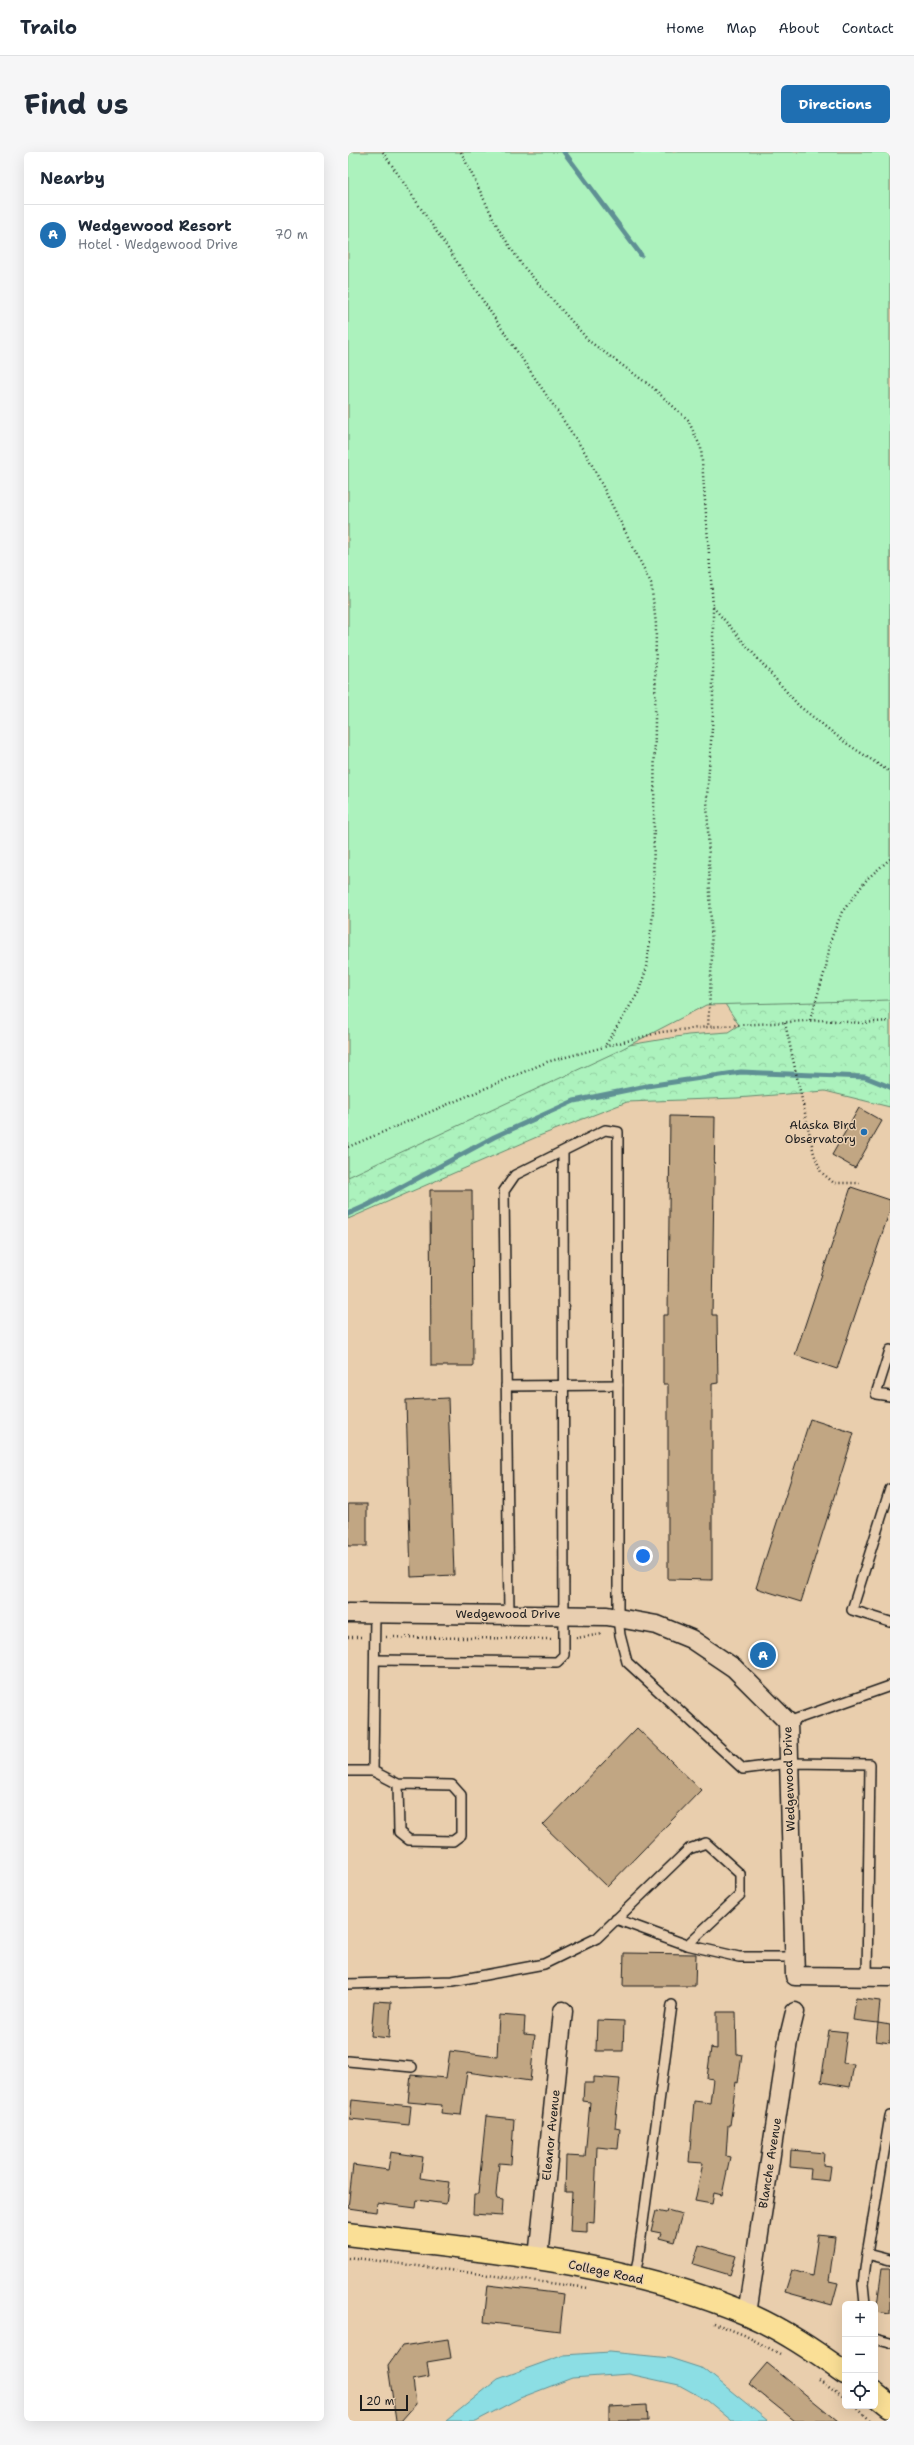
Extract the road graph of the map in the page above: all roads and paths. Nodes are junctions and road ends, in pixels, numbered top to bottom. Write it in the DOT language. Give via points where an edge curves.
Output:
graph roads {
  1 [pos="383,152"];
  2 [pos="461,152"];
  3 [pos="713,606"];
  4 [pos="890,772"];
  5 [pos="890,859"];
  6 [pos="810,1021"];
  7 [pos="890,1021"];
  8 [pos="785,1022"];
  9 [pos="708,1026"];
  10 [pos="605,1046"];
  11 [pos="348,1147"];
  12 [pos="563,1152"];
  13 [pos="860,1183"];
  14 [pos="890,1350"];
  15 [pos="618,1385"];
  16 [pos="506,1386"];
  17 [pos="563,1386"];
  18 [pos="890,1396"];
  19 [pos="890,1489"];
  20 [pos="348,1613"];
  21 [pos="375,1613"];
  22 [pos="509,1614"];
  23 [pos="566,1614"];
  24 [pos="890,1622"];
  25 [pos="619,1626"];
  26 [pos="348,1637"];
  27 [pos="375,1637"];
  28 [pos="565,1639"];
  29 [pos="375,1660"];
  30 [pos="890,1686"];
  31 [pos="788,1722"];
  32 [pos="789,1763"];
  33 [pos="348,1771"];
  34 [pos="373,1771"];
  35 [pos="398,1784"];
  36 [pos="616,1919"];
  37 [pos="687,1944"];
  38 [pos="796,1957"];
  39 [pos="867,1977"];
  40 [pos="890,1977"];
  41 [pos="348,1984"];
  42 [pos="672,2005"];
  43 [pos="563,2011"];
  44 [pos="795,2012"];
  45 [pos="348,2061"];
  46 [pos="412,2067"];
  47 [pos="890,2116"];
  48 [pos="348,2234"];
  49 [pos="867,2254"];
  50 [pos="348,2257"];
  51 [pos="538,2258"];
  52 [pos="890,2260"];
  53 [pos="634,2277"];
  54 [pos="596,2289"];
  55 [pos="865,2301"];
  56 [pos="747,2314"];
  57 [pos="707,2321"];
  58 [pos="878,2341"];
  59 [pos="890,2343"];
  60 [pos="788,2358"];
  61 [pos="842,2370"];
  62 [pos="813,2375"];
  63 [pos="842,2396"];
  64 [pos="878,2396"];
  65 [pos="890,2406"];
  66 [pos="857,2409"];
  67 [pos="871,2421"];
  1 -- 10 [label="path" via="588,457 651,582 656,624 653,913 647,967 638,993"];
  2 -- 3 [label="path" via="500,230 522,265 589,341 652,387 688,420 701,448"];
  3 -- 4 [label="path" via="799,706 846,743"];
  3 -- 9 [label="path" via="713,714 707,797 712,957"];
  5 -- 6 [label="path" via="868,878 842,912 831,940"];
  6 -- 7 [label="path"];
  6 -- 8 [label="path"];
  8 -- 9 [label="path"];
  8 -- 13 [label="path" via="800,1096 821,1172 834,1183"];
  9 -- 10 [label="path" via="661,1032"];
  10 -- 11 [label="path" via="547,1062"];
  12 -- 15 [label="lane" via="606,1130 618,1132"];
  12 -- 16 [label="lane" via="515,1175 504,1191"];
  12 -- 17 [label="lane"];
  14 -- 18 [label="lane" via="876,1394"];
  15 -- 17 [label="lane"];
  15 -- 25 [label="lane"];
  16 -- 17 [label="lane"];
  16 -- 22 [label="lane"];
  17 -- 23 [label="lane"];
  19 -- 24 [label="lane" via="852,1610"];
  20 -- 21 [label="street, Wedgewood Drive"];
  21 -- 22 [label="street, Wedgewood Drive"];
  21 -- 27 [label="lane"];
  22 -- 23 [label="street, Wedgewood Drive"];
  23 -- 25 [label="street, Wedgewood Drive"];
  23 -- 28 [label="lane"];
  25 -- 28 [label="path" via="608,1634"];
  25 -- 31 [label="street, Wedgewood Drive" via="657,1625 691,1639 734,1668"];
  25 -- 32 [label="lane" via="627,1662 743,1769"];
  26 -- 27 [label="path"];
  27 -- 28 [label="path"];
  27 -- 29 [label="lane"];
  28 -- 29 [label="lane" via="564,1655 557,1662"];
  29 -- 34 [label="lane"];
  30 -- 31 [label="lane" via="857,1700"];
  31 -- 32 [label="street, Wedgewood Drive"];
  32 -- 38 [label="street, Wedgewood Drive"];
  32 -- 39 [label="lane" via="870,1764"];
  33 -- 34 [label="lane"];
  34 -- 35 [label="lane"];
  35 -- 35 [label="lane" via="399,1832 408,1840 452,1841 460,1835 461,1795 452,1785"];
  36 -- 37 [label="lane"];
  36 -- 37 [label="lane" via="689,1849 706,1843 740,1874 740,1895"];
  36 -- 41 [label="lane" via="597,1938 544,1964 452,1981"];
  37 -- 38 [label="lane" via="739,1957"];
  38 -- 39 [label="street, Wedgewood Drive" via="795,1976"];
  39 -- 40 [label="street, Wedgewood Drive"];
  42 -- 53 [label="lane"];
  43 -- 51 [label="street, Eleanor Avenue"];
  44 -- 56 [label="street, Blanche Avenue" via="788,2041"];
  45 -- 46 [label="lane"];
  47 -- 49 [label="lane"];
  48 -- 51 [label="main road, College Road"];
  49 -- 52 [label="lane"];
  49 -- 55 [label="lane" via="863,2284"];
  50 -- 54 [label="path"];
  51 -- 53 [label="main road, College Road"];
  53 -- 56 [label="main road, College Road"];
  56 -- 61 [label="main road, College Road" via="788,2335"];
  57 -- 60 [label="path" via="744,2335"];
  58 -- 59 [label="lane"];
  62 -- 63 [label="path"];
  64 -- 65 [label="main road"];
  66 -- 67 [label="path"];
}
